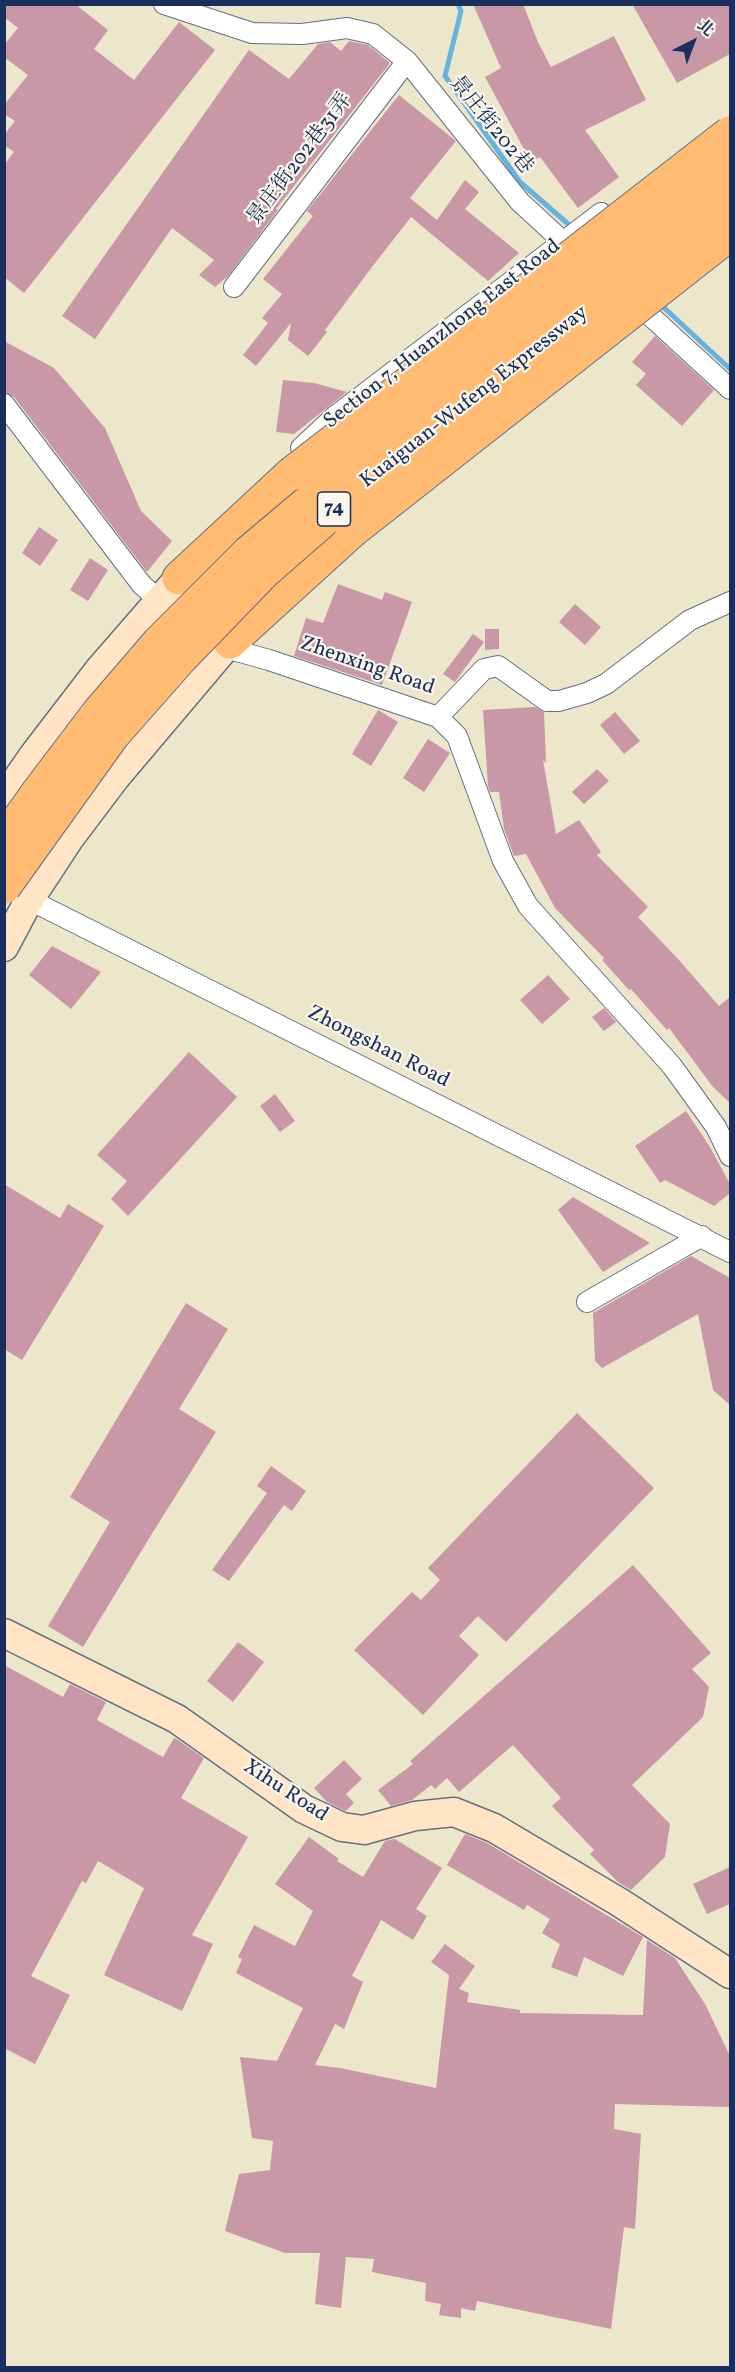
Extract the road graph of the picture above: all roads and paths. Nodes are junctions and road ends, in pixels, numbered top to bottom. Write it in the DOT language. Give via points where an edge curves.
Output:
graph roads {
  1 [pos="164,4"];
  2 [pos="407,61"];
  3 [pos="730,115"];
  4 [pos="730,133"];
  5 [pos="730,156"];
  6 [pos="730,169"];
  7 [pos="730,200"];
  8 [pos="730,208"];
  9 [pos="730,234"];
  10 [pos="563,242"];
  11 [pos="730,253"];
  12 [pos="600,258"];
  13 [pos="631,285"];
  14 [pos="234,287"];
  15 [pos="651,315"];
  16 [pos="730,389"];
  17 [pos="4,404"];
  18 [pos="169,590"];
  19 [pos="730,602"];
  20 [pos="228,645"];
  21 [pos="438,717"];
  22 [pos="4,798"];
  23 [pos="4,840"];
  24 [pos="13,891"];
  25 [pos="4,919"];
  26 [pos="4,947"];
  27 [pos="730,1155"];
  28 [pos="702,1236"];
  29 [pos="730,1252"];
  30 [pos="587,1302"];
  31 [pos="4,1633"];
  32 [pos="730,1974"];
  1 -- 2 [label="street, 景庄街202巷" via="252,33 302,34 347,28 374,34"];
  2 -- 10 [label="street, 景庄街202巷" via="520,202"];
  2 -- 14 [label="street, 景庄街202巷31弄"];
  3 -- 10 [label="street, Section 7, Huanzhong East Road"];
  4 -- 18 [label="highway, bridge" via="291,474"];
  5 -- 12 [label="street, Section 7, Huanzhong East Road"];
  6 -- 23 [label="highway, Kuaiguan-Wufeng Expressway / 74, bridge" via="344,472 249,552 159,642 98,713"];
  7 -- 24 [label="highway, Kuaiguan-Wufeng Expressway / 74, bridge" via="357,490 264,572 113,735"];
  8 -- 13 [label="street"];
  9 -- 20 [label="highway, bridge" via="352,531"];
  10 -- 12 [label="street, 景庄街202巷"];
  10 -- 18 [label="street, Section 7, Huanzhong East Road" via="334,417 205,536"];
  11 -- 15 [label="street"];
  12 -- 13 [label="street, 景庄街202巷"];
  12 -- 18 [label="street, Section 7, Huanzhong East Road" via="337,464 244,543"];
  13 -- 15 [label="street, 景庄街202巷"];
  13 -- 20 [label="street" via="328,523 233,619"];
  15 -- 16 [label="street, 景庄街202巷"];
  15 -- 20 [label="street" via="377,529 272,624"];
  17 -- 18 [label="street, Zhenxing Road" via="142,585"];
  18 -- 20 [label="street, Zhenxing Road"];
  18 -- 22 [label="street, Section 7, Huanzhong East Road" via="65,714"];
  19 -- 21 [label="street" via="690,620 606,684 587,693 547,701 498,666 484,669"];
  20 -- 21 [label="street, Zhenxing Road"];
  20 -- 24 [label="street" via="69,838"];
  21 -- 27 [label="street, Zhenxing Road" via="458,736 503,861 528,906 672,1066 716,1127"];
  24 -- 25 [label="street"];
  24 -- 26 [label="street"];
  24 -- 28 [label="street, Zhongshan Road"];
  28 -- 29 [label="street, Zhongshan Road"];
  28 -- 30 [label="street"];
  31 -- 32 [label="street, Xihu Road" via="177,1719 304,1809 342,1827 364,1830 415,1816 454,1812 494,1828"];
}
